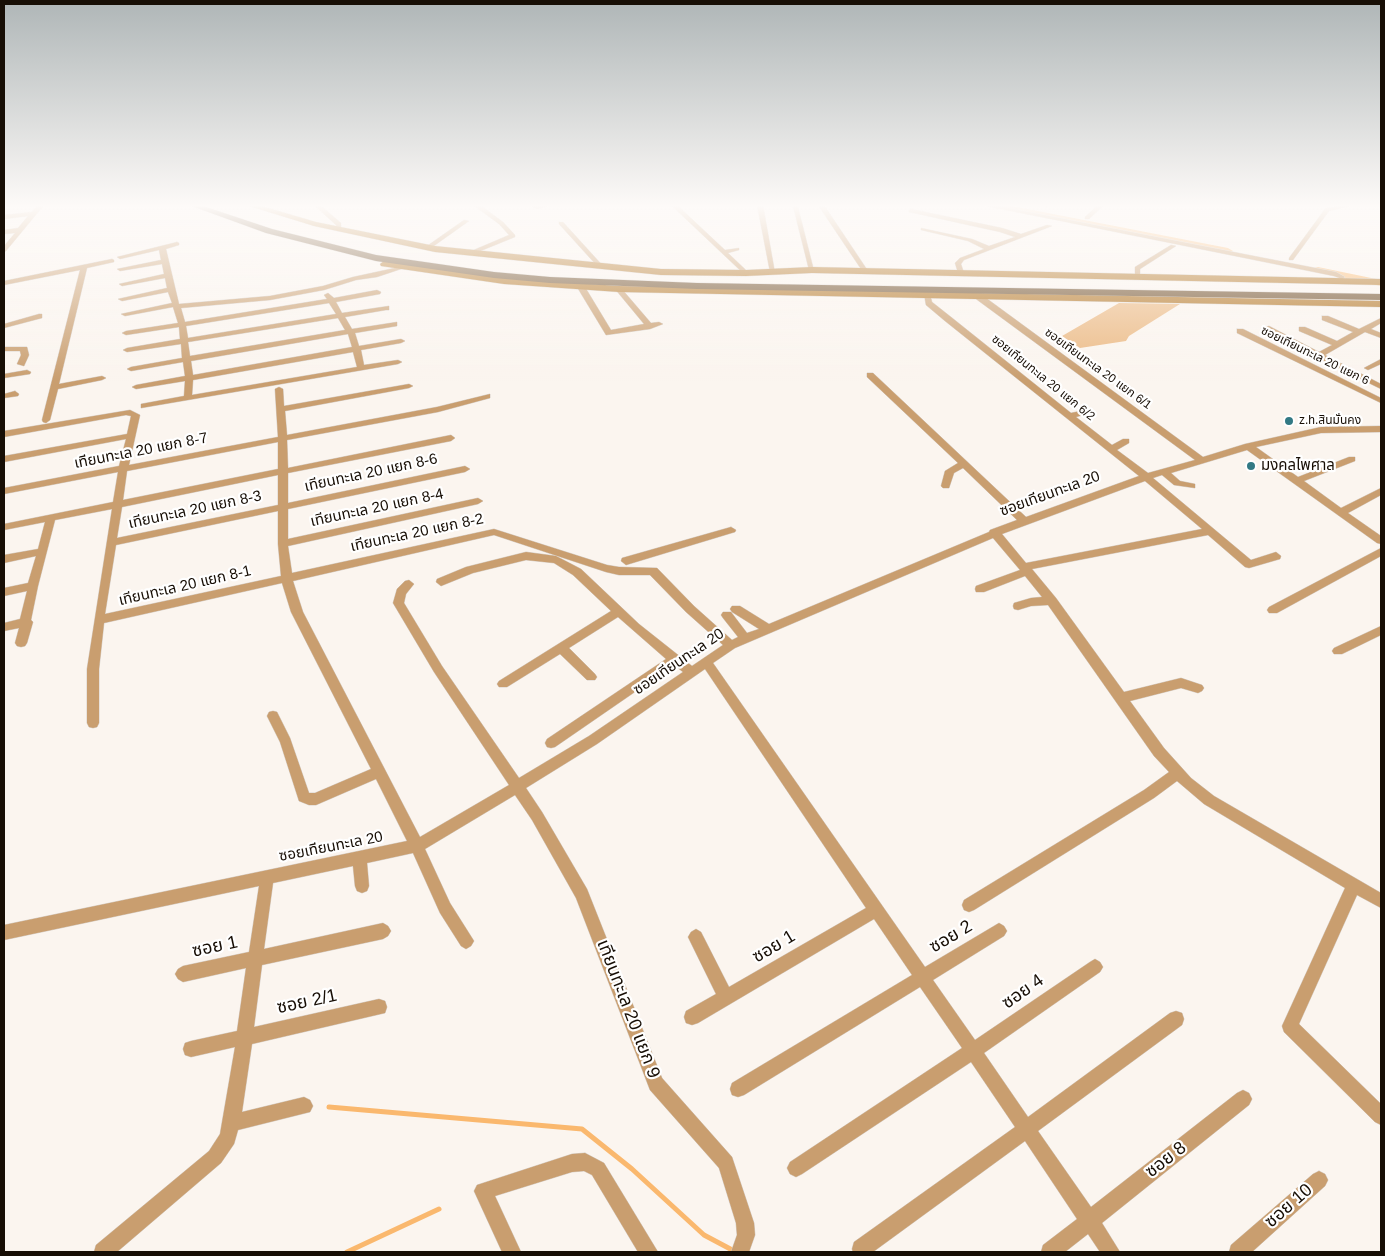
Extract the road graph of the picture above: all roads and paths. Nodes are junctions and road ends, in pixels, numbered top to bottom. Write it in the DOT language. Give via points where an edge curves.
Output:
graph roads {
  1 [pos="104,264"];
  2 [pos="156,264"];
  3 [pos="165,264"];
  4 [pos="415,264"];
  5 [pos="454,264"];
  6 [pos="570,264"];
  7 [pos="598,264"];
  8 [pos="736,264"];
  9 [pos="771,264"];
  10 [pos="810,264"];
  11 [pos="859,264"];
  12 [pos="957,264"];
  13 [pos="1144,264"];
  14 [pos="1285,264"];
  15 [pos="601,267"];
  16 [pos="84,268"];
  17 [pos="382,269"];
  18 [pos="120,270"];
  19 [pos="812,270"];
  20 [pos="773,272"];
  21 [pos="865,272"];
  22 [pos="746,273"];
  23 [pos="961,273"];
  24 [pos="168,275"];
  25 [pos="1137,276"];
  26 [pos="1171,276"];
  27 [pos="1342,277"];
  28 [pos="1369,280"];
  29 [pos="1381,282"];
  30 [pos="4,284"];
  31 [pos="122,284"];
  32 [pos="581,287"];
  33 [pos="324,288"];
  34 [pos="171,289"];
  35 [pos="619,289"];
  36 [pos="1381,290"];
  37 [pos="378,292"];
  38 [pos="927,296"];
  39 [pos="979,297"];
  40 [pos="1381,297"];
  41 [pos="122,299"];
  42 [pos="331,301"];
  43 [pos="1381,304"];
  44 [pos="176,305"];
  45 [pos="386,308"];
  46 [pos="126,314"];
  47 [pos="39,316"];
  48 [pos="342,316"];
  49 [pos="1325,318"];
  50 [pos="1381,320"];
  51 [pos="182,323"];
  52 [pos="394,324"];
  53 [pos="660,324"];
  54 [pos="4,326"];
  55 [pos="650,327"];
  56 [pos="1266,328"];
  57 [pos="1302,329"];
  58 [pos="1362,330"];
  59 [pos="1240,331"];
  60 [pos="126,333"];
  61 [pos="351,333"];
  62 [pos="1381,336"];
  63 [pos="184,341"];
  64 [pos="401,341"];
  65 [pos="1337,344"];
  66 [pos="4,348"];
  67 [pos="127,350"];
  68 [pos="358,350"];
  69 [pos="1318,356"];
  70 [pos="187,359"];
  71 [pos="1381,361"];
  72 [pos="398,362"];
  73 [pos="21,364"];
  74 [pos="361,368"];
  75 [pos="1368,368"];
  76 [pos="131,369"];
  77 [pos="27,372"];
  78 [pos="870,375"];
  79 [pos="4,376"];
  80 [pos="102,378"];
  81 [pos="189,378"];
  82 [pos="409,386"];
  83 [pos="136,387"];
  84 [pos="1381,387"];
  85 [pos="54,388"];
  86 [pos="279,389"];
  87 [pos="15,394"];
  88 [pos="4,396"];
  89 [pos="487,396"];
  90 [pos="188,398"];
  91 [pos="1381,401"];
  92 [pos="144,406"];
  93 [pos="281,409"];
  94 [pos="1087,412"];
  95 [pos="1070,416"];
  96 [pos="46,420"];
  97 [pos="1381,429"];
  98 [pos="4,434"];
  99 [pos="130,436"];
  100 [pos="283,437"];
  101 [pos="451,438"];
  102 [pos="1126,441"];
  103 [pos="1248,446"];
  104 [pos="1112,449"];
  105 [pos="4,459"];
  106 [pos="1352,459"];
  107 [pos="1201,460"];
  108 [pos="963,464"];
  109 [pos="464,468"];
  110 [pos="123,469"];
  111 [pos="283,472"];
  112 [pos="1164,472"];
  113 [pos="1146,478"];
  114 [pos="1296,480"];
  115 [pos="946,486"];
  116 [pos="1192,486"];
  117 [pos="4,491"];
  118 [pos="1381,491"];
  119 [pos="478,501"];
  120 [pos="119,505"];
  121 [pos="284,507"];
  122 [pos="1341,512"];
  123 [pos="51,518"];
  124 [pos="1024,521"];
  125 [pos="4,527"];
  126 [pos="731,530"];
  127 [pos="1210,531"];
  128 [pos="994,532"];
  129 [pos="1381,541"];
  130 [pos="113,542"];
  131 [pos="283,544"];
  132 [pos="43,551"];
  133 [pos="1381,552"];
  134 [pos="1276,556"];
  135 [pos="4,559"];
  136 [pos="1026,569"];
  137 [pos="637,570"];
  138 [pos="285,578"];
  139 [pos="440,582"];
  140 [pos="409,584"];
  141 [pos="33,586"];
  142 [pos="980,589"];
  143 [pos="4,592"];
  144 [pos="1052,601"];
  145 [pos="1018,606"];
  146 [pos="1273,610"];
  147 [pos="619,611"];
  148 [pos="99,616"];
  149 [pos="27,622"];
  150 [pos="4,627"];
  151 [pos="768,629"];
  152 [pos="1381,630"];
  153 [pos="745,639"];
  154 [pos="21,643"];
  155 [pos="731,645"];
  156 [pos="561,648"];
  157 [pos="1338,651"];
  158 [pos="673,660"];
  159 [pos="706,662"];
  160 [pos="691,672"];
  161 [pos="591,678"];
  162 [pos="502,684"];
  163 [pos="1198,688"];
  164 [pos="1121,698"];
  165 [pos="274,716"];
  166 [pos="93,723"];
  167 [pos="551,743"];
  168 [pos="378,772"];
  169 [pos="1177,773"];
  170 [pos="518,786"];
  171 [pos="418,846"];
  172 [pos="360,859"];
  173 [pos="267,877"];
  174 [pos="1354,885"];
  175 [pos="362,886"];
  176 [pos="1381,901"];
  177 [pos="969,905"];
  178 [pos="876,910"];
  179 [pos="383,931"];
  180 [pos="999,931"];
  181 [pos="4,932"];
  182 [pos="696,937"];
  183 [pos="466,942"];
  184 [pos="256,958"];
  185 [pos="1095,967"];
  186 [pos="183,974"];
  187 [pos="923,977"];
  188 [pos="726,997"];
  189 [pos="379,1007"];
  190 [pos="692,1017"];
  191 [pos="1176,1019"];
  192 [pos="243,1037"];
  193 [pos="191,1049"];
  194 [pos="974,1050"];
  195 [pos="738,1089"];
  196 [pos="1243,1099"];
  197 [pos="304,1106"];
  198 [pos="1381,1116"];
  199 [pos="232,1123"];
  200 [pos="1026,1129"];
  201 [pos="796,1168"];
  202 [pos="1319,1180"];
  203 [pos="1089,1220"];
  204 [pos="861,1250"];
  205 [pos="103,1252"];
  206 [pos="512,1252"];
  207 [pos="649,1252"];
  208 [pos="740,1252"];
  209 [pos="1050,1252"];
  210 [pos="1111,1252"];
  211 [pos="1238,1252"];
  1 -- 16 [label="street"];
  2 -- 18 [label="street"];
  3 -- 24 [label="street"];
  4 -- 40 [label="highway" via="550,280 697,286"];
  5 -- 36 [label="highway" via="553,274 698,280"];
  6 -- 15 [label="main road"];
  7 -- 15 [label="street"];
  8 -- 22 [label="street"];
  9 -- 20 [label="street"];
  10 -- 19 [label="street"];
  11 -- 21 [label="street"];
  12 -- 23 [label="street"];
  13 -- 25 [label="street" via="1137,268"];
  14 -- 27 [label="street"];
  15 -- 22 [label="main road" via="661,272"];
  16 -- 30 [label="street"];
  16 -- 85 [label="street"];
  17 -- 32 [label="main road" via="402,267"];
  17 -- 33 [label="street" via="356,281"];
  19 -- 20 [label="main road"];
  19 -- 21 [label="main road"];
  20 -- 22 [label="main road"];
  21 -- 23 [label="main road"];
  23 -- 25 [label="main road"];
  24 -- 31 [label="street"];
  24 -- 34 [label="street"];
  25 -- 26 [label="main road"];
  26 -- 27 [label="main road"];
  26 -- 28 [label="main road"];
  26 -- 29 [label="main road"];
  27 -- 28 [label="main road"];
  28 -- 29 [label="main road"];
  32 -- 35 [label="main road"];
  32 -- 55 [label="street" via="609,333"];
  33 -- 42 [label="street"];
  33 -- 44 [label="street" via="253,300"];
  34 -- 41 [label="street"];
  34 -- 44 [label="street"];
  35 -- 38 [label="main road"];
  35 -- 55 [label="street"];
  37 -- 42 [label="street"];
  38 -- 39 [label="main road"];
  38 -- 95 [label="street, ซอยเทียนทะเล 20 แยก 6/2" via="930,303 948,319"];
  39 -- 43 [label="main road"];
  39 -- 107 [label="street, ซอยเทียนทะเล 20 แยก 6/1"];
  42 -- 48 [label="street"];
  42 -- 51 [label="street"];
  44 -- 46 [label="street"];
  44 -- 51 [label="street"];
  45 -- 48 [label="street"];
  47 -- 54 [label="street"];
  48 -- 61 [label="street"];
  48 -- 63 [label="street"];
  49 -- 58 [label="street"];
  50 -- 58 [label="street"];
  51 -- 60 [label="street"];
  51 -- 63 [label="street"];
  52 -- 61 [label="street"];
  53 -- 55 [label="street"];
  56 -- 69 [label="street"];
  57 -- 65 [label="street"];
  58 -- 62 [label="street"];
  58 -- 65 [label="street"];
  59 -- 91 [label="street, ซอยเทียนทะเล 20 แยก 6"];
  61 -- 68 [label="street"];
  61 -- 70 [label="street"];
  63 -- 67 [label="street"];
  63 -- 70 [label="street"];
  64 -- 68 [label="street"];
  65 -- 69 [label="street"];
  66 -- 73 [label="street" via="24,349"];
  68 -- 74 [label="street"];
  68 -- 81 [label="street"];
  69 -- 84 [label="street"];
  70 -- 76 [label="street"];
  70 -- 81 [label="street"];
  71 -- 75 [label="street"];
  72 -- 74 [label="street"];
  74 -- 90 [label="street"];
  77 -- 79 [label="street"];
  78 -- 108 [label="street"];
  80 -- 85 [label="street"];
  81 -- 83 [label="street"];
  81 -- 90 [label="street"];
  82 -- 93 [label="street"];
  85 -- 96 [label="street"];
  86 -- 93 [label="street"];
  87 -- 88 [label="street"];
  89 -- 100 [label="street, เทียนทะเล 20 แยก 8-7" via="438,409"];
  90 -- 92 [label="street"];
  93 -- 100 [label="street"];
  94 -- 95 [label="street"];
  95 -- 104 [label="street, ซอยเทียนทะเล 20 แยก 6/2"];
  97 -- 103 [label="street, ซอยเทียนทะเล 20" via="1321,430"];
  98 -- 99 [label="street" via="127,412 136,415"];
  99 -- 105 [label="street"];
  99 -- 110 [label="street"];
  100 -- 110 [label="street, เทียนทะเล 20 แยก 8-7"];
  100 -- 111 [label="street"];
  101 -- 111 [label="street"];
  102 -- 104 [label="street"];
  103 -- 107 [label="street, ซอยเทียนทะเล 20"];
  103 -- 114 [label="street"];
  104 -- 113 [label="street, ซอยเทียนทะเล 20 แยก 6/2"];
  106 -- 114 [label="street"];
  107 -- 112 [label="street, ซอยเทียนทะเล 20"];
  108 -- 115 [label="street" via="950,471"];
  108 -- 124 [label="street"];
  109 -- 121 [label="street, เทียนทะเล 20 แยก 8-6"];
  110 -- 117 [label="street, เทียนทะเล 20 แยก 8-7"];
  110 -- 120 [label="street"];
  111 -- 120 [label="street"];
  111 -- 121 [label="street"];
  112 -- 113 [label="street, ซอยเทียนทะเล 20"];
  112 -- 116 [label="street" via="1178,483"];
  113 -- 124 [label="street, ซอยเทียนทะเล 20"];
  113 -- 127 [label="street, ซอยเทียนทะเล 20 แยก 6/2"];
  114 -- 122 [label="street"];
  118 -- 122 [label="street"];
  119 -- 131 [label="street, เทียนทะเล 20 แยก 8-4"];
  120 -- 123 [label="street"];
  120 -- 130 [label="street"];
  121 -- 130 [label="street, เทียนทะเล 20 แยก 8-3"];
  121 -- 131 [label="street"];
  122 -- 129 [label="street"];
  123 -- 125 [label="street"];
  123 -- 132 [label="street"];
  124 -- 128 [label="street, ซอยเทียนทะเล 20"];
  126 -- 137 [label="street" via="626,561"];
  127 -- 134 [label="street, ซอยเทียนทะเล 20 แยก 6/2" via="1250,564"];
  127 -- 136 [label="street"];
  128 -- 136 [label="street"];
  128 -- 151 [label="street, ซอยเทียนทะเล 20"];
  130 -- 148 [label="street"];
  131 -- 138 [label="street"];
  132 -- 135 [label="street"];
  132 -- 141 [label="street"];
  133 -- 146 [label="street"];
  136 -- 142 [label="street"];
  136 -- 144 [label="street"];
  137 -- 138 [label="street, เทียนทะเล 20 แยก 8-2" via="606,568 494,532"];
  137 -- 155 [label="street, เทียนทะเล 20 แยก 8-2" via="653,571"];
  138 -- 148 [label="street, เทียนทะเล 20 แยก 8-1"];
  138 -- 168 [label="street" via="298,612"];
  139 -- 147 [label="street" via="486,566 538,556 569,566"];
  140 -- 170 [label="street, เทียนทะเล 20 แยก 9" via="401,592 398,603 438,669"];
  141 -- 143 [label="street"];
  141 -- 149 [label="street"];
  144 -- 145 [label="street"];
  144 -- 164 [label="street"];
  147 -- 156 [label="street"];
  147 -- 158 [label="street"];
  148 -- 166 [label="street" via="93,669"];
  149 -- 150 [label="street"];
  149 -- 154 [label="street"];
  151 -- 153 [label="street, ซอยเทียนทะเล 20"];
  151 -- 153 [label="street" via="731,612"];
  152 -- 157 [label="street"];
  153 -- 155 [label="street, ซอยเทียนทะเล 20"];
  155 -- 159 [label="street, ซอยเทียนทะเล 20"];
  156 -- 161 [label="street"];
  156 -- 162 [label="street"];
  158 -- 160 [label="street"];
  158 -- 167 [label="street"];
  159 -- 160 [label="street, ซอยเทียนทะเล 20"];
  159 -- 178 [label="street"];
  160 -- 170 [label="street, ซอยเทียนทะเล 20" via="593,740"];
  163 -- 164 [label="street" via="1181,683"];
  164 -- 169 [label="street"];
  165 -- 168 [label="street" via="304,797 316,799"];
  168 -- 171 [label="street"];
  169 -- 174 [label="street" via="1209,800"];
  169 -- 177 [label="street" via="1101,825"];
  170 -- 171 [label="street, ซอยเทียนทะเล 20"];
  170 -- 208 [label="street, เทียนทะเล 20 แยก 9" via="582,894 656,1084 726,1163 746,1235"];
  171 -- 172 [label="street, ซอยเทียนทะเล 20"];
  171 -- 183 [label="street" via="445,908"];
  172 -- 173 [label="street, ซอยเทียนทะเล 20"];
  172 -- 175 [label="street"];
  173 -- 181 [label="street, ซอยเทียนทะเล 20"];
  173 -- 184 [label="street"];
  174 -- 176 [label="street"];
  174 -- 198 [label="street" via="1290,1026"];
  178 -- 187 [label="street"];
  178 -- 188 [label="street, ซอย 1"];
  179 -- 184 [label="street, ซอย 1"];
  180 -- 187 [label="street, ซอย 2"];
  182 -- 188 [label="street"];
  184 -- 186 [label="street, ซอย 1"];
  184 -- 192 [label="street"];
  185 -- 194 [label="street, ซอย 4"];
  187 -- 194 [label="street"];
  187 -- 195 [label="street, ซอย 2"];
  188 -- 190 [label="street, ซอย 1"];
  189 -- 192 [label="street, ซอย 2/1"];
  191 -- 200 [label="street"];
  192 -- 193 [label="street"];
  192 -- 199 [label="street"];
  194 -- 200 [label="street"];
  194 -- 201 [label="street, ซอย 4"];
  196 -- 203 [label="street, ซอย 8"];
  197 -- 199 [label="street"];
  199 -- 205 [label="street" via="228,1138 215,1156"];
  200 -- 203 [label="street"];
  200 -- 204 [label="street"];
  202 -- 211 [label="street, ซอย 10"];
  203 -- 209 [label="street, ซอย 8"];
  203 -- 210 [label="street"];
  206 -- 207 [label="street" via="484,1191 572,1163 591,1163"];
}
